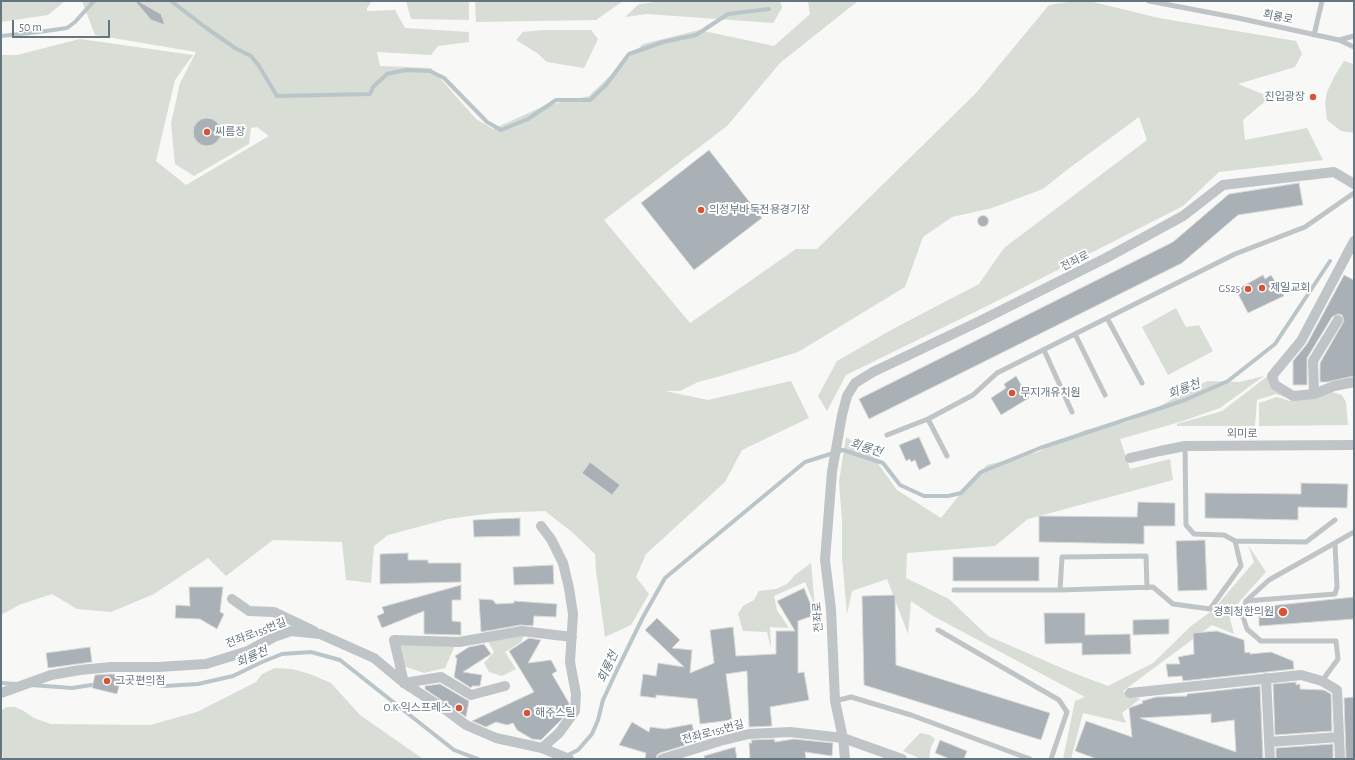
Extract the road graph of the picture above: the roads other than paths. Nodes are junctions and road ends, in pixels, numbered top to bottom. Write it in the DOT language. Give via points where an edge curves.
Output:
graph roads {
  1 [pos="1149,1"];
  2 [pos="1322,1"];
  3 [pos="1314,35"];
  4 [pos="1354,36"];
  5 [pos="1339,40"];
  6 [pos="1354,48"];
  7 [pos="1354,184"];
  8 [pos="1354,193"];
  9 [pos="1354,241"];
  10 [pos="1107,318"];
  11 [pos="1338,320"];
  12 [pos="1075,334"];
  13 [pos="1044,350"];
  14 [pos="1142,382"];
  15 [pos="1354,382"];
  16 [pos="1314,394"];
  17 [pos="1105,395"];
  18 [pos="1072,412"];
  19 [pos="928,419"];
  20 [pos="887,435"];
  21 [pos="1354,445"];
  22 [pos="1185,446"];
  23 [pos="947,456"];
  24 [pos="1130,458"];
  25 [pos="1335,520"];
  26 [pos="541,526"];
  27 [pos="1354,532"];
  28 [pos="1235,541"];
  29 [pos="1336,542"];
  30 [pos="1146,588"];
  31 [pos="954,590"];
  32 [pos="1060,590"];
  33 [pos="232,599"];
  34 [pos="1246,600"];
  35 [pos="938,630"];
  36 [pos="320,634"];
  37 [pos="572,637"];
  38 [pos="1266,678"];
  39 [pos="1322,681"];
  40 [pos="404,683"];
  41 [pos="505,686"];
  42 [pos="1,693"];
  43 [pos="1130,693"];
  44 [pos="835,701"];
  45 [pos="1339,737"];
  46 [pos="843,738"];
  47 [pos="1269,742"];
  48 [pos="542,748"];
  49 [pos="569,759"];
  50 [pos="662,759"];
  51 [pos="845,759"];
  52 [pos="902,759"];
  53 [pos="1030,759"];
  54 [pos="1051,759"];
  55 [pos="1270,759"];
  56 [pos="1340,759"];
  1 -- 3 [label="lane, 회룡로"];
  2 -- 3 [label="lane"];
  3 -- 5 [label="lane, 회룡로"];
  4 -- 5 [label="lane, 회룡로"];
  5 -- 6 [label="lane"];
  7 -- 44 [label="street, 전좌로" via="1334,172 1223,185 1183,216 1106,258 873,372 856,383 847,396 839,431 832,472 825,560"];
  8 -- 10 [label="lane" via="1305,227 1234,254"];
  9 -- 16 [label="street" via="1301,341 1272,376 1275,385 1293,396"];
  10 -- 12 [label="lane"];
  10 -- 14 [label="lane"];
  11 -- 16 [label="street" via="1314,361"];
  12 -- 13 [label="lane"];
  12 -- 17 [label="lane"];
  13 -- 18 [label="lane"];
  13 -- 19 [label="lane" via="997,373 973,395"];
  15 -- 16 [label="street"];
  19 -- 20 [label="lane"];
  19 -- 23 [label="lane"];
  21 -- 22 [label="street, 외미로"];
  22 -- 24 [label="street, 외미로"];
  22 -- 28 [label="lane" via="1186,525 1194,534 1224,535"];
  25 -- 28 [label="lane" via="1306,542"];
  26 -- 37 [label="street" via="563,563 573,614"];
  27 -- 29 [label="lane"];
  28 -- 30 [label="lane" via="1241,566 1210,609 1173,604 1153,588"];
  29 -- 34 [label="lane" via="1269,580"];
  29 -- 34 [label="lane" via="1335,594"];
  30 -- 32 [label="lane"];
  30 -- 32 [label="lane" via="1146,556 1062,557"];
  31 -- 32 [label="lane"];
  33 -- 36 [label="street" via="249,611 274,612"];
  34 -- 39 [label="lane" via="1242,614 1248,629 1261,641 1336,641 1338,659"];
  35 -- 54 [label="lane" via="1059,700 1067,712"];
  36 -- 40 [label="street, 전좌로155번길" via="374,658"];
  36 -- 42 [label="street, 전좌로155번길" via="291,631 248,651 206,664 80,670 43,678"];
  37 -- 40 [label="street" via="522,631 459,642 394,640"];
  37 -- 48 [label="street" via="570,662 576,694 575,711 559,733"];
  38 -- 39 [label="street" via="1301,675"];
  38 -- 43 [label="street"];
  38 -- 47 [label="street"];
  39 -- 45 [label="street" via="1337,690"];
  40 -- 41 [label="street" via="441,677 471,695"];
  40 -- 48 [label="street, 전좌로155번길" via="466,725 496,738"];
  44 -- 46 [label="street, 전좌로"];
  44 -- 53 [label="lane" via="852,697 859,699 917,717"];
  45 -- 47 [label="street"];
  45 -- 56 [label="street"];
  46 -- 50 [label="street, 전좌로155번길" via="790,732 749,734"];
  46 -- 51 [label="street, 전좌로"];
  46 -- 52 [label="street, 전좌로155번길"];
  47 -- 55 [label="street"];
  48 -- 49 [label="street, 전좌로155번길"];
}
